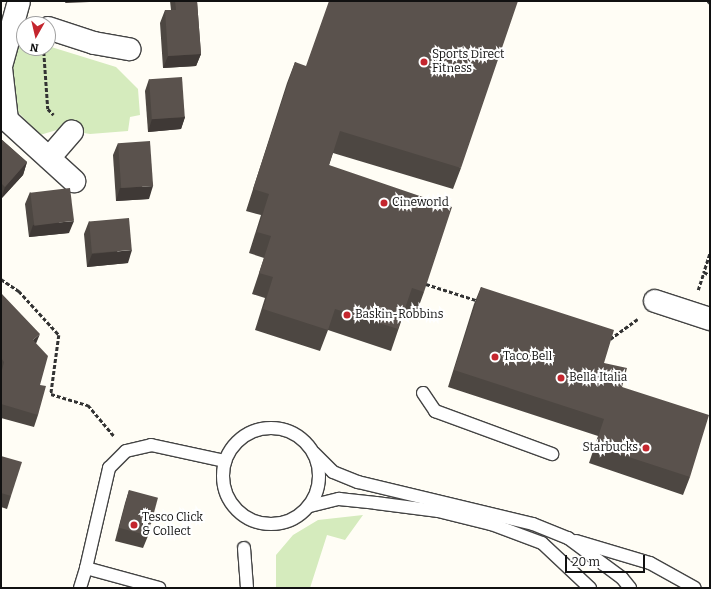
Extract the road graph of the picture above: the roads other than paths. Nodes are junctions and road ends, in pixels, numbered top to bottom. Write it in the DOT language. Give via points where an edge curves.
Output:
graph roads {
  1 [pos="23,14"];
  2 [pos="56,31"];
  3 [pos="129,49"];
  4 [pos="1,67"];
  5 [pos="72,132"];
  6 [pos="49,158"];
  7 [pos="74,181"];
  8 [pos="650,310"];
  9 [pos="710,319"];
  10 [pos="423,393"];
  11 [pos="314,453"];
  12 [pos="552,454"];
  13 [pos="225,461"];
  14 [pos="310,506"];
  15 [pos="568,538"];
  16 [pos="244,548"];
  17 [pos="86,568"];
  18 [pos="80,588"];
  19 [pos="159,588"];
  20 [pos="247,588"];
  21 [pos="590,588"];
  22 [pos="630,588"];
  23 [pos="695,588"];
  1 -- 4 [label="street"];
  2 -- 3 [label="street" via="94,43"];
  4 -- 6 [label="street" via="7,120"];
  5 -- 6 [label="street"];
  6 -- 7 [label="street"];
  8 -- 9 [label="street" via="683,311"];
  10 -- 12 [label="lane" via="435,411"];
  11 -- 13 [label="lane" via="305,440 291,431 275,427 259,429 244,436 233,447"];
  11 -- 14 [label="lane" via="320,480"];
  11 -- 15 [label="lane" via="333,472 358,482 534,524"];
  13 -- 14 [label="lane" via="223,473 228,497 237,511 251,520 267,524 284,523"];
  13 -- 17 [label="lane" via="151,445 126,451 108,468"];
  14 -- 21 [label="lane" via="339,499 438,511 491,524 542,543"];
  15 -- 22 [label="lane" via="622,578"];
  15 -- 23 [label="lane" via="650,563"];
  16 -- 20 [label="lane"];
  17 -- 18 [label="lane"];
  17 -- 19 [label="lane"];
}
